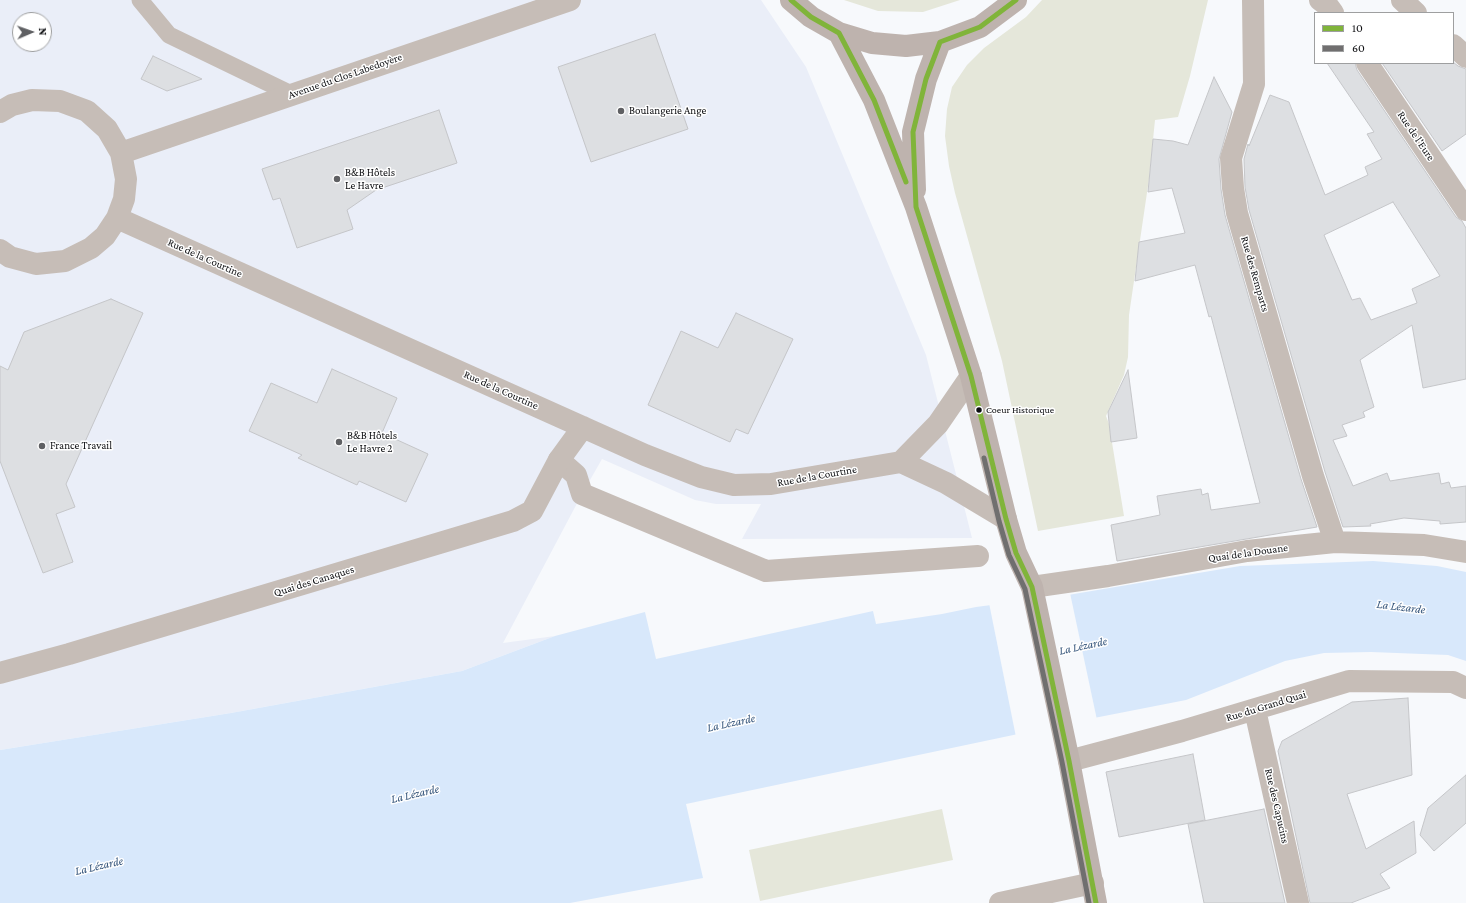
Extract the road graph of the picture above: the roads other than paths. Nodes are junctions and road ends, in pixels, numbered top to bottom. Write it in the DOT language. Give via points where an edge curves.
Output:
graph roads {
  1 [pos="140,0"];
  2 [pos="570,0"];
  3 [pos="791,0"];
  4 [pos="1016,0"];
  5 [pos="1253,0"];
  6 [pos="1320,0"];
  7 [pos="1402,0"];
  8 [pos="1332,12"];
  9 [pos="1415,12"];
  10 [pos="839,33"];
  11 [pos="940,42"];
  12 [pos="1454,46"];
  13 [pos="1466,57"];
  14 [pos="1368,64"];
  15 [pos="290,94"];
  16 [pos="0,112"];
  17 [pos="120,153"];
  18 [pos="916,208"];
  19 [pos="1466,210"];
  20 [pos="117,218"];
  21 [pos="0,250"];
  22 [pos="972,376"];
  23 [pos="583,427"];
  24 [pos="559,460"];
  25 [pos="901,462"];
  26 [pos="1006,519"];
  27 [pos="1335,542"];
  28 [pos="1466,552"];
  29 [pos="978,556"];
  30 [pos="1032,587"];
  31 [pos="0,673"];
  32 [pos="1466,688"];
  33 [pos="1256,710"];
  34 [pos="1069,761"];
  35 [pos="1094,893"];
  36 [pos="1000,903"];
  37 [pos="1298,903"];
  1 -- 15 [label="lane" via="169,35"];
  2 -- 15 [label="street, Avenue du Clos Labedoyère"];
  3 -- 10 [label="main road" via="811,18"];
  4 -- 11 [label="main road" via="980,27"];
  5 -- 27 [label="street, Rue des Remparts" via="1254,84 1231,158 1233,188 1237,213 1313,476"];
  6 -- 8 [label="street"];
  7 -- 9 [label="street"];
  10 -- 11 [label="main road" via="872,44 906,46"];
  10 -- 18 [label="main road" via="874,100"];
  11 -- 18 [label="main road" via="926,80 913,132"];
  12 -- 13 [label="street"];
  14 -- 19 [label="street, Rue de l'Eure"];
  15 -- 17 [label="street, Avenue du Clos Labedoyère"];
  16 -- 17 [label="street" via="12,105 32,100 60,101 87,112 107,129"];
  17 -- 20 [label="street" via="126,179 124,199"];
  18 -- 22 [label="main road"];
  20 -- 21 [label="street" via="105,236 91,248 64,261 36,264 10,257"];
  20 -- 23 [label="street, Rue de la Courtine"];
  22 -- 25 [label="street" via="938,424"];
  22 -- 26 [label="main road"];
  23 -- 24 [label="street, Quai des Canaques"];
  23 -- 25 [label="street, Rue de la Courtine" via="701,477 734,485 771,484"];
  24 -- 29 [label="street" via="576,475 582,494 766,571"];
  24 -- 31 [label="street, Quai des Canaques" via="532,511 513,521"];
  25 -- 26 [label="street" via="946,483"];
  26 -- 30 [label="main road" via="1016,553"];
  27 -- 28 [label="street, Quai de la Douane" via="1424,545"];
  27 -- 30 [label="street, Quai de la Douane" via="1247,551"];
  30 -- 34 [label="main road"];
  32 -- 33 [label="street, Rue du Grand Quai" via="1453,682 1349,682"];
  33 -- 34 [label="street, Rue du Grand Quai"];
  33 -- 37 [label="street, Rue des Capucins"];
  34 -- 35 [label="main road"];
  35 -- 36 [label="street"];
}
